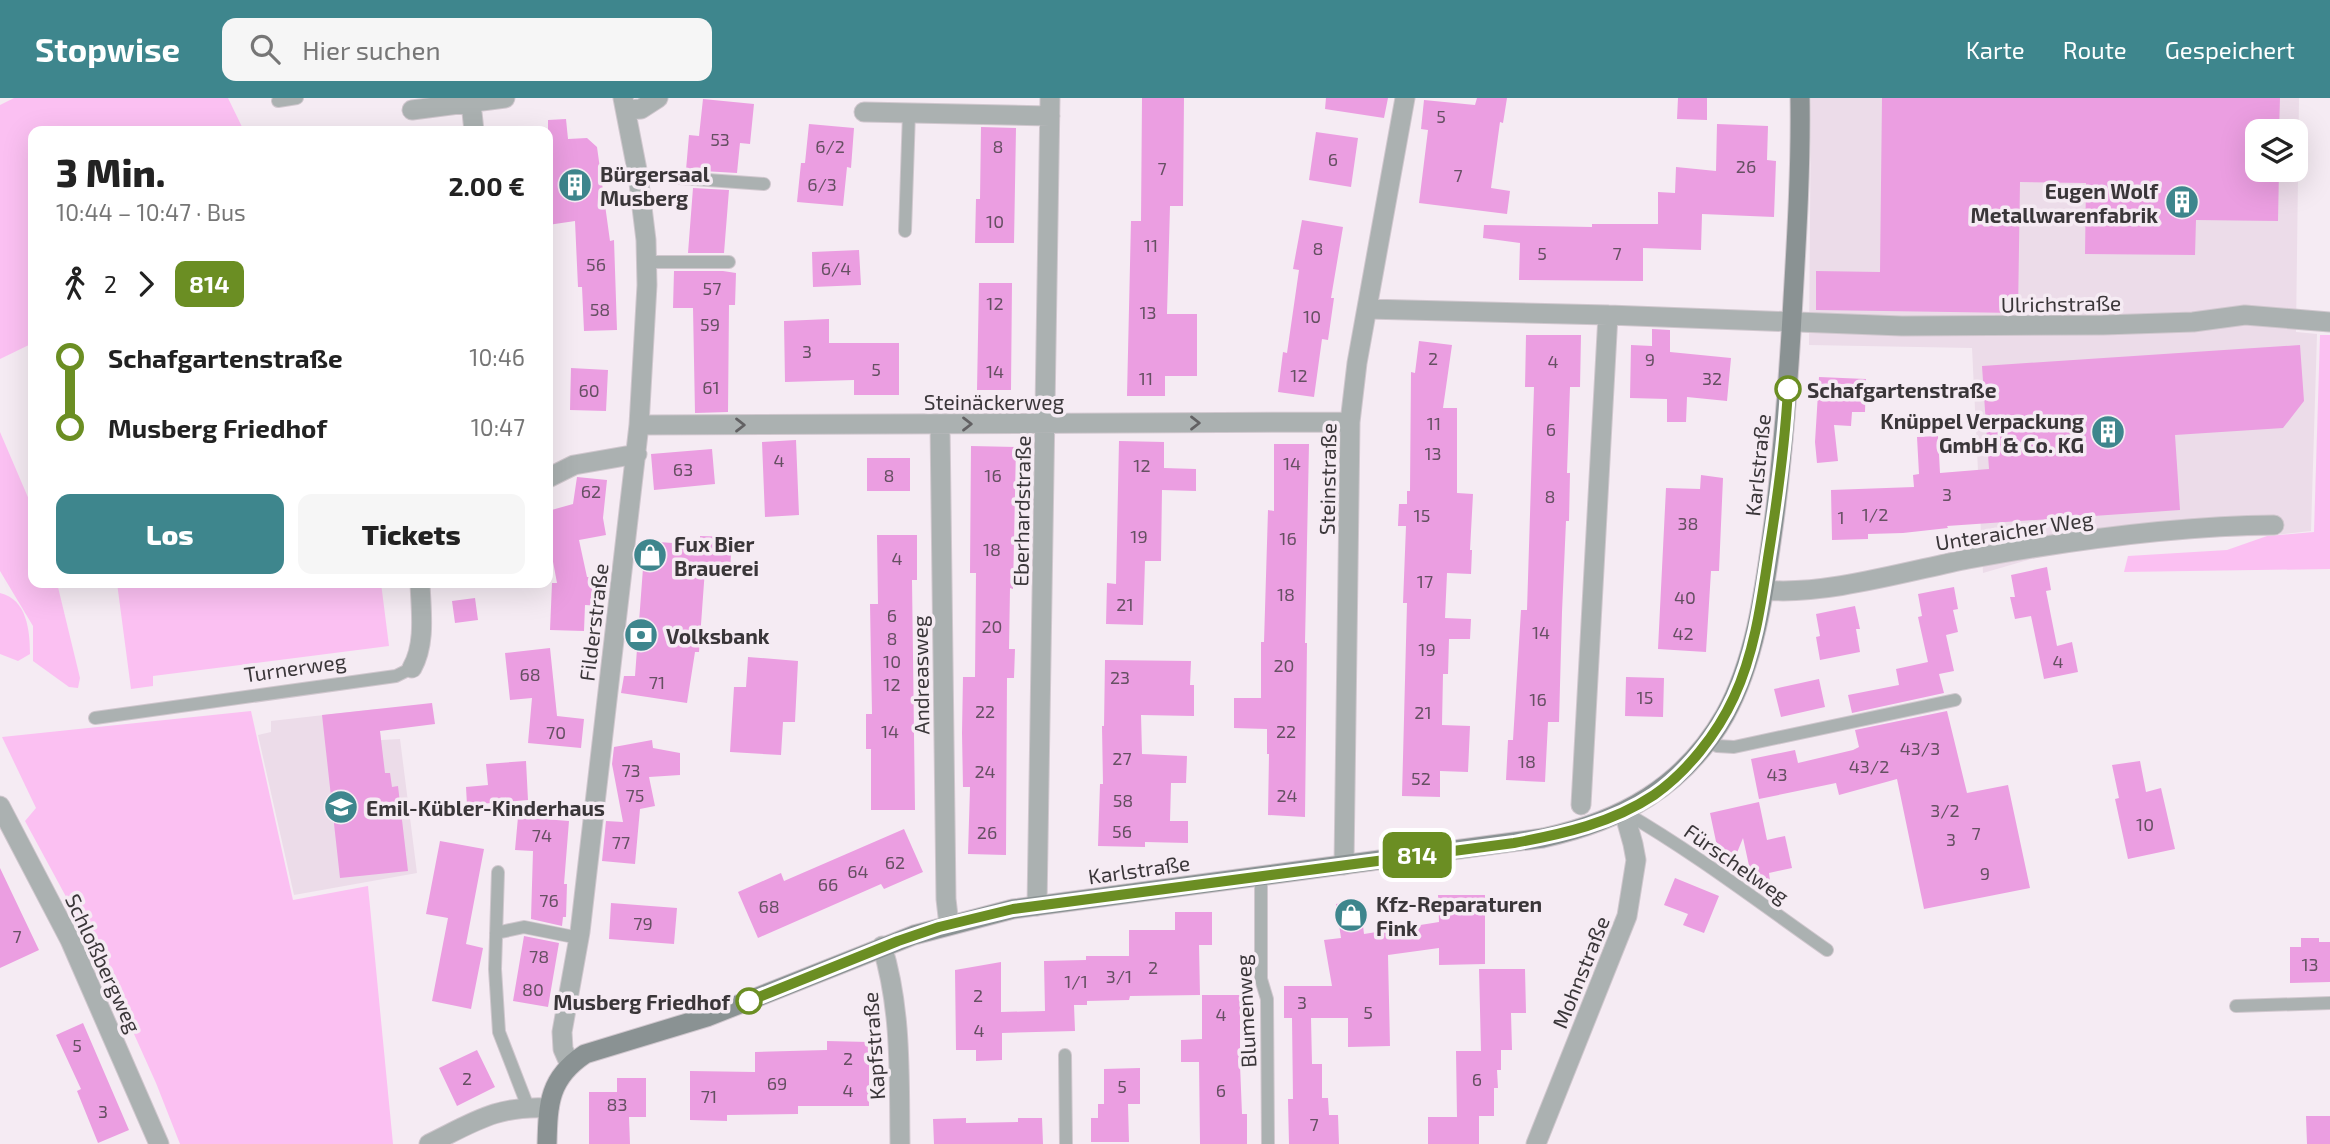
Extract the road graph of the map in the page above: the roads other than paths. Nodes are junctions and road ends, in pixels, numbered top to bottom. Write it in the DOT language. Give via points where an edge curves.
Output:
graph roads {
  1 [pos="298,98"];
  2 [pos="505,98"];
  3 [pos="658,98"];
  4 [pos="1405,98"];
  5 [pos="1800,98"];
  6 [pos="278,101"];
  7 [pos="471,103"];
  8 [pos="409,104"];
  9 [pos="625,104"];
  10 [pos="1050,107"];
  11 [pos="864,112"];
  12 [pos="909,113"];
  13 [pos="473,126"];
  14 [pos="638,174"];
  15 [pos="764,184"];
  16 [pos="905,231"];
  17 [pos="647,262"];
  18 [pos="730,262"];
  19 [pos="1367,309"];
  20 [pos="1608,315"];
  21 [pos="2330,322"];
  22 [pos="1792,323"];
  23 [pos="1350,422"];
  24 [pos="940,424"];
  25 [pos="1045,424"];
  26 [pos="639,425"];
  27 [pos="637,454"];
  28 [pos="553,475"];
  29 [pos="2274,525"];
  30 [pos="420,588"];
  31 [pos="1764,590"];
  32 [pos="412,668"];
  33 [pos="1955,700"];
  34 [pos="95,718"];
  35 [pos="1707,741"];
  36 [pos="1581,805"];
  37 [pos="0,806"];
  38 [pos="1623,812"];
  39 [pos="1344,865"];
  40 [pos="498,872"];
  41 [pos="1261,876"];
  42 [pos="1037,906"];
  43 [pos="949,925"];
  44 [pos="496,933"];
  45 [pos="579,938"];
  46 [pos="882,946"];
  47 [pos="1826,950"];
  48 [pos="2330,1003"];
  49 [pos="2236,1006"];
  50 [pos="1065,1055"];
  51 [pos="570,1065"];
  52 [pos="528,1107"];
  53 [pos="549,1108"];
  54 [pos="159,1144"];
  55 [pos="429,1144"];
  56 [pos="547,1144"];
  57 [pos="900,1144"];
  58 [pos="1066,1144"];
  59 [pos="1268,1144"];
  60 [pos="1536,1144"];
  1 -- 6 [label="lane"];
  2 -- 7 [label="street"];
  3 -- 9 [label="street" via="641,109"];
  4 -- 19 [label="street, Steinstraße"];
  5 -- 22 [label="main road, Karlstraße"];
  7 -- 8 [label="street"];
  7 -- 13 [label="street"];
  9 -- 14 [label="street, Filderstraße"];
  10 -- 12 [label="street, Eberhardstraße"];
  10 -- 25 [label="street, Eberhardstraße"];
  11 -- 12 [label="street, Eberhardstraße"];
  12 -- 16 [label="lane"];
  14 -- 15 [label="lane"];
  14 -- 17 [label="street, Filderstraße"];
  17 -- 18 [label="lane"];
  17 -- 26 [label="street, Filderstraße"];
  19 -- 20 [label="street"];
  19 -- 23 [label="street, Steinstraße"];
  20 -- 22 [label="street"];
  20 -- 36 [label="street"];
  21 -- 22 [label="street, Ulrichstraße" via="2245,315 2193,322 2026,327"];
  22 -- 31 [label="main road, Karlstraße" via="1786,422"];
  25 -- 23 [label="street, Steinäckerweg, one-way"];
  23 -- 39 [label="street, Steinstraße"];
  24 -- 25 [label="street, Steinäckerweg, one-way"];
  26 -- 24 [label="street, Steinäckerweg, one-way"];
  24 -- 43 [label="street, Andreasweg"];
  25 -- 42 [label="street, Eberhardstraße"];
  26 -- 27 [label="street, Filderstraße"];
  27 -- 28 [label="street" via="574,465"];
  27 -- 45 [label="street, Filderstraße"];
  29 -- 31 [label="street, Unteraicher Weg" via="2220,526 2098,540 1972,558 1831,586"];
  30 -- 32 [label="street, Turnerweg" via="421,643"];
  31 -- 35 [label="main road, Karlstraße" via="1743,675"];
  32 -- 34 [label="lane, Turnerweg" via="396,676"];
  33 -- 35 [label="lane" via="1734,747"];
  35 -- 38 [label="main road, Karlstraße" via="1665,787"];
  37 -- 54 [label="street, Schloßbergweg" via="70,940"];
  38 -- 39 [label="main road, Karlstraße" via="1543,838"];
  38 -- 47 [label="lane, Fürschelweg" via="1699,858"];
  38 -- 60 [label="street, Mohnstraße" via="1636,860 1627,916"];
  39 -- 41 [label="main road, Karlstraße"];
  40 -- 44 [label="lane"];
  41 -- 42 [label="main road, Karlstraße"];
  41 -- 59 [label="lane, Blumenweg"];
  42 -- 43 [label="main road, Karlstraße"];
  43 -- 46 [label="main road, Karlstraße"];
  44 -- 45 [label="lane" via="524,927"];
  44 -- 52 [label="lane" via="499,1032"];
  45 -- 51 [label="street, Filderstraße" via="562,1032"];
  46 -- 51 [label="main road, Karlstraße" via="730,1009 597,1050"];
  46 -- 57 [label="street, Kapfstraße" via="897,1025"];
  48 -- 49 [label="lane"];
  50 -- 58 [label="lane"];
  51 -- 53 [label="main road" via="556,1080"];
  52 -- 53 [label="street"];
  52 -- 55 [label="street" via="490,1114"];
  53 -- 56 [label="main road"];
}
